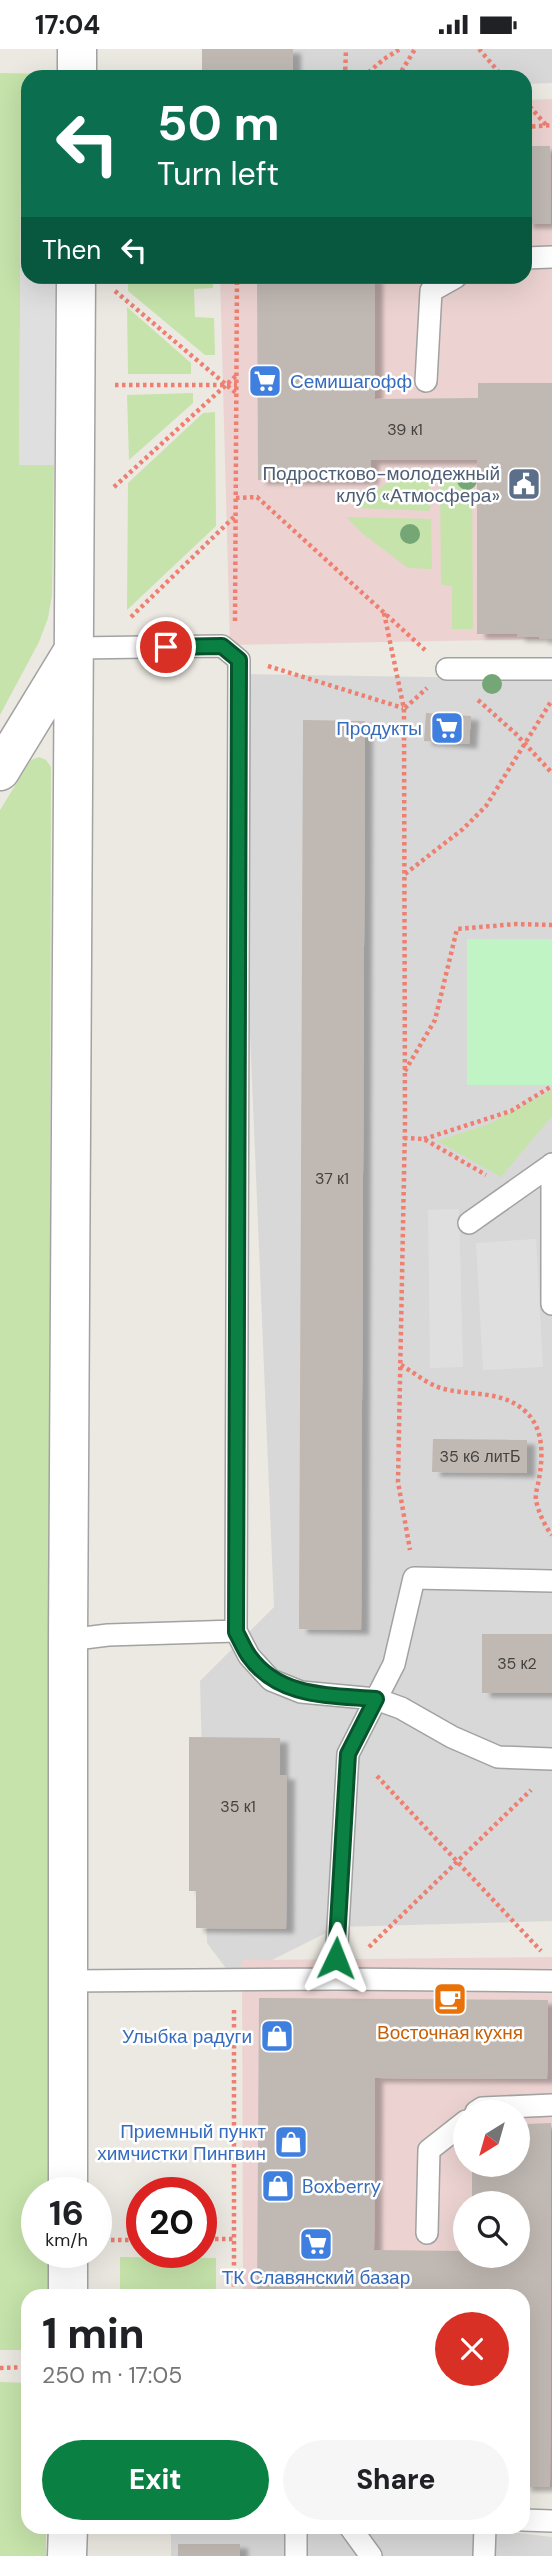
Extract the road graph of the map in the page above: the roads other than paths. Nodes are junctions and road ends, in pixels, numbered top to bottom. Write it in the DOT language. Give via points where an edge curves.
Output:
graph roads {
  1 [pos="77,49"];
  2 [pos="77,70"];
  3 [pos="552,257"];
  4 [pos="532,258"];
  5 [pos="94,284"];
  6 [pos="444,284"];
  7 [pos="426,381"];
  8 [pos="75,648"];
  9 [pos="447,669"];
  10 [pos="552,669"];
  11 [pos="0,771"];
  12 [pos="552,1164"];
  13 [pos="469,1223"];
  14 [pos="552,1304"];
  15 [pos="552,1581"];
  16 [pos="236,1632"];
  17 [pos="68,1640"];
  18 [pos="376,1699"];
  19 [pos="552,1759"];
  20 [pos="335,1979"];
  21 [pos="69,1981"];
  22 [pos="552,1981"];
  23 [pos="552,2105"];
  24 [pos="530,2106"];
  25 [pos="453,2131"];
  26 [pos="68,2177"];
  27 [pos="427,2233"];
  28 [pos="68,2268"];
  29 [pos="68,2289"];
  30 [pos="530,2520"];
  31 [pos="552,2521"];
  32 [pos="68,2534"];
  33 [pos="296,2534"];
  34 [pos="355,2534"];
  35 [pos="485,2534"];
  36 [pos="67,2556"];
  37 [pos="296,2556"];
  38 [pos="372,2556"];
  39 [pos="484,2556"];
  1 -- 2 [label="street"];
  3 -- 4 [label="lane"];
  5 -- 8 [label="street"];
  6 -- 7 [label="lane" via="431,291"];
  8 -- 11 [label="street"];
  8 -- 16 [label="lane" via="222,646 237,658"];
  8 -- 17 [label="street"];
  9 -- 10 [label="lane"];
  12 -- 13 [label="lane"];
  12 -- 14 [label="lane"];
  15 -- 18 [label="lane" via="414,1578 394,1664"];
  16 -- 17 [label="lane"];
  16 -- 18 [label="lane" via="249,1656 271,1679 301,1692"];
  17 -- 21 [label="street"];
  18 -- 19 [label="lane" via="401,1707 498,1757"];
  18 -- 20 [label="lane" via="348,1754"];
  20 -- 21 [label="lane"];
  20 -- 22 [label="lane"];
  21 -- 26 [label="street"];
  23 -- 24 [label="lane"];
  25 -- 27 [label="lane" via="429,2150"];
  28 -- 29 [label="street"];
  30 -- 31 [label="lane"];
  32 -- 36 [label="street"];
  33 -- 37 [label="lane"];
  34 -- 38 [label="lane"];
  35 -- 39 [label="lane"];
}
